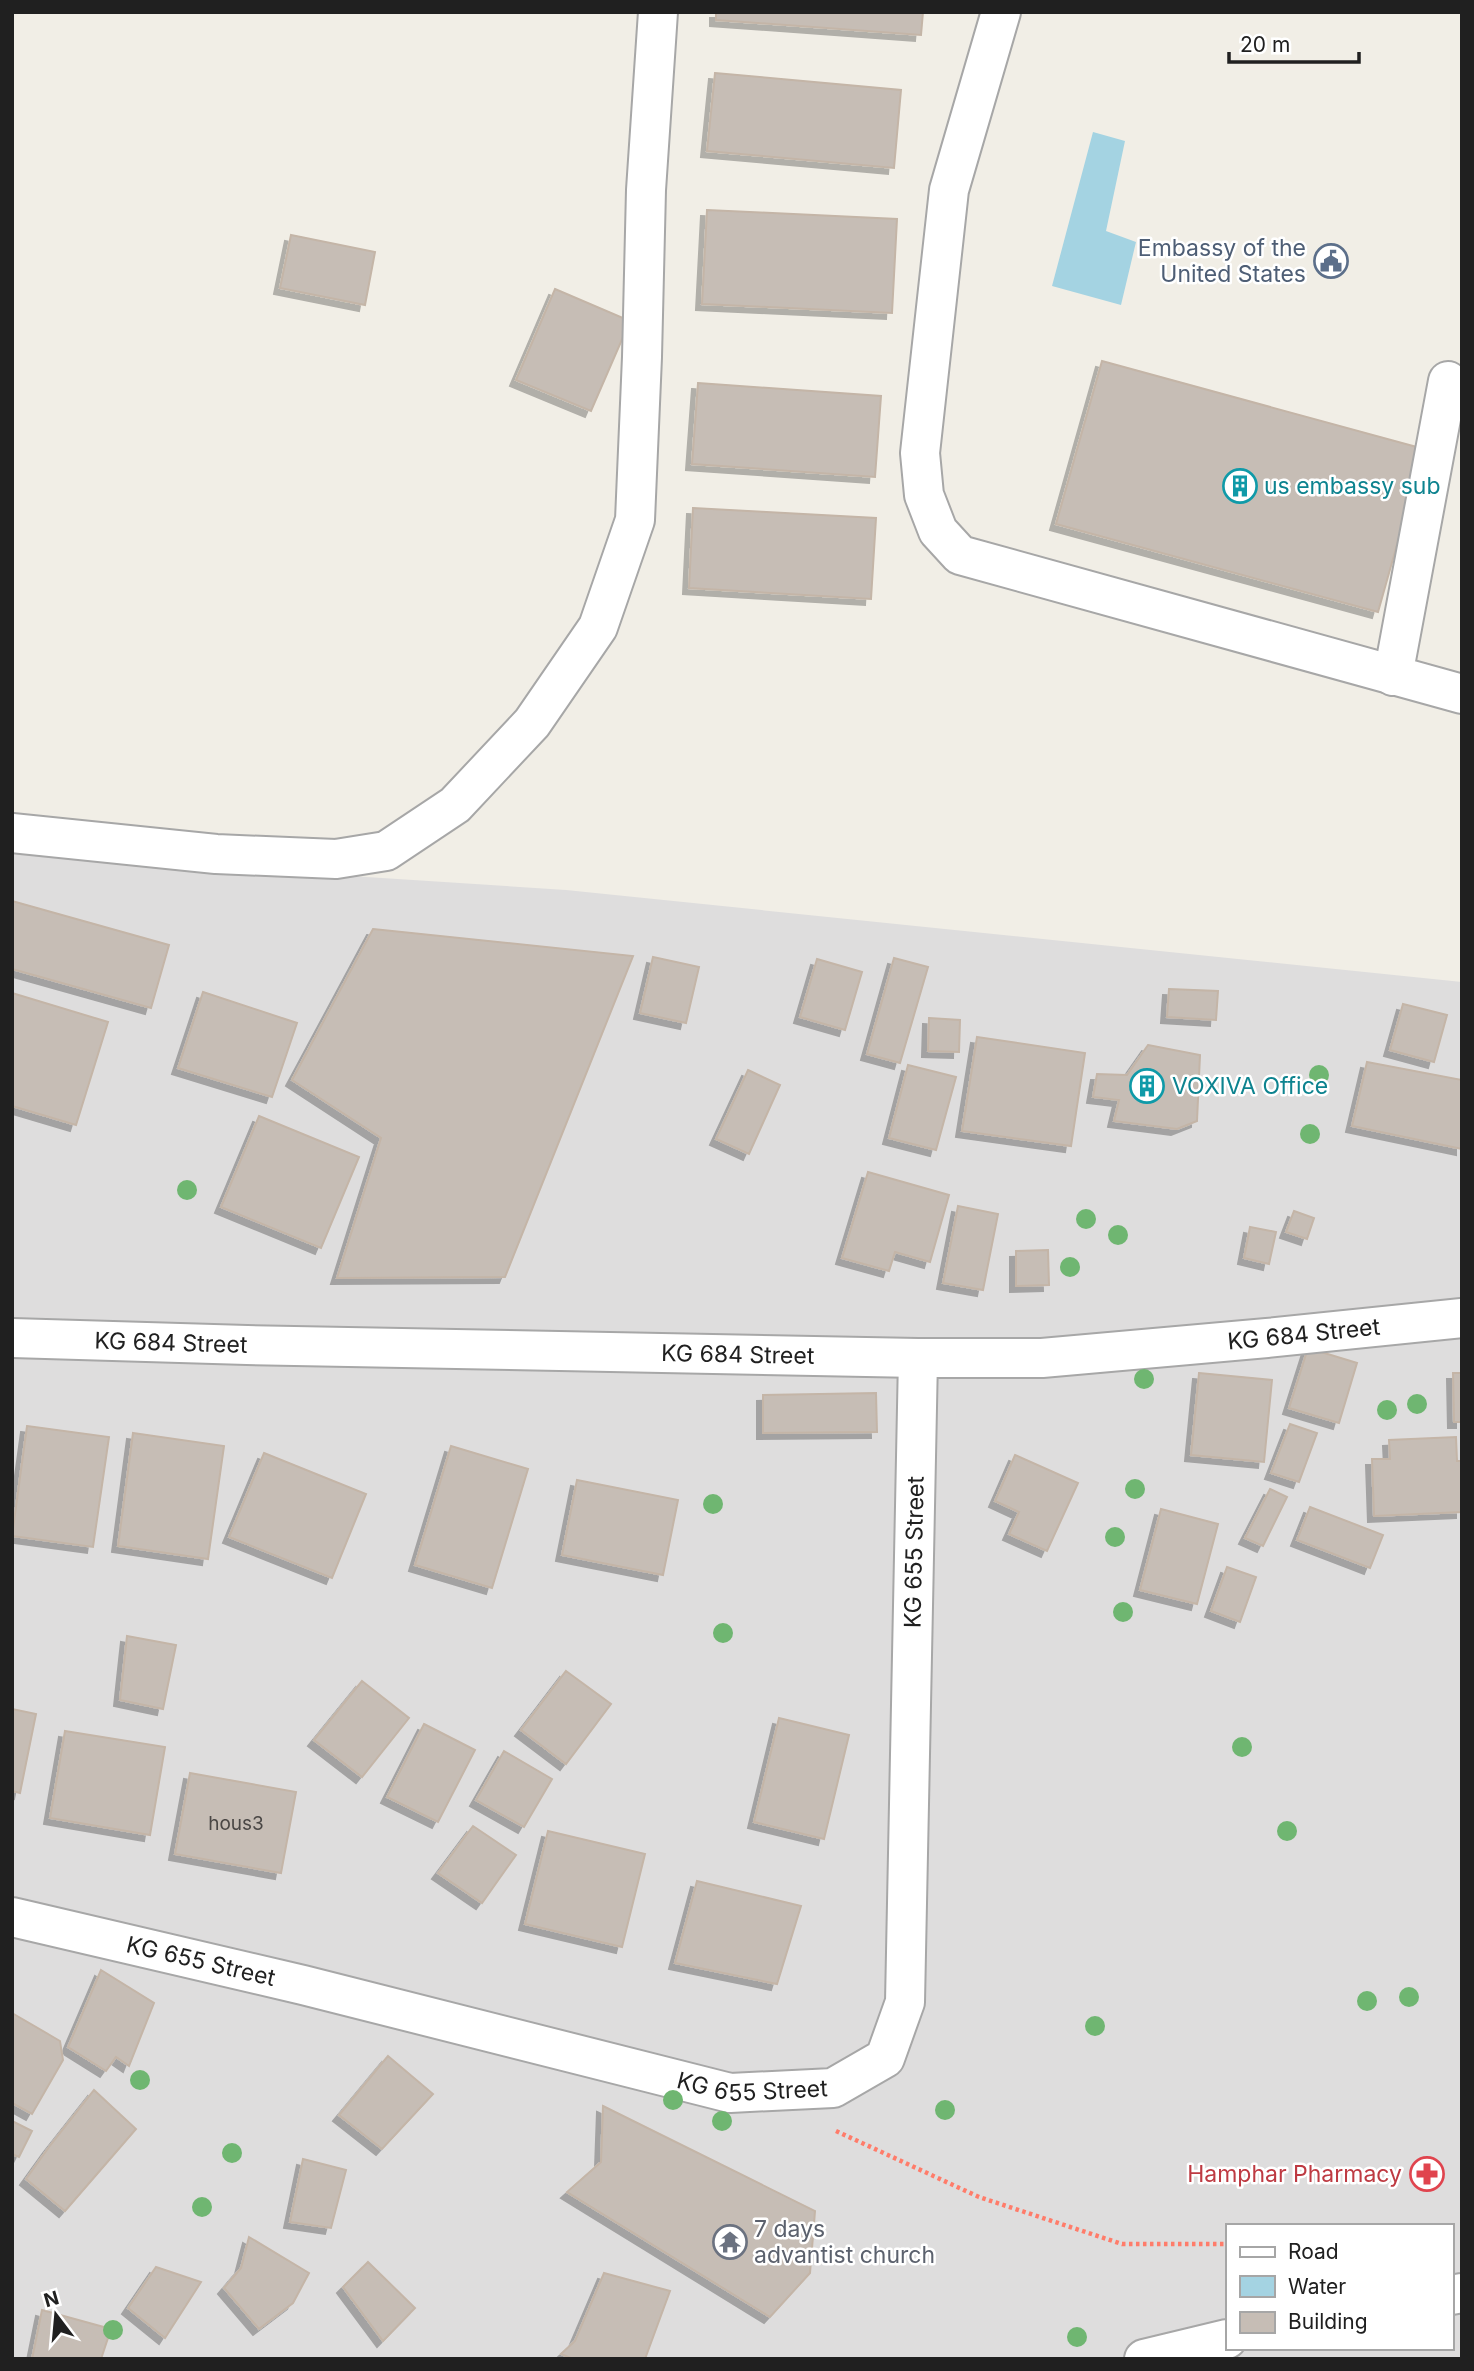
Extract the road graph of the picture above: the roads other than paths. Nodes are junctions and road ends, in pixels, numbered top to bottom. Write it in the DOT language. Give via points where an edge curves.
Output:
graph roads {
  1 [pos="658,12"];
  2 [pos="1001,12"];
  3 [pos="1448,381"];
  4 [pos="1393,676"];
  5 [pos="1462,694"];
  6 [pos="12,833"];
  7 [pos="1462,1318"];
  8 [pos="12,1338"];
  9 [pos="918,1358"];
  10 [pos="12,1917"];
  11 [pos="1226,2339"];
  12 [pos="1144,2359"];
  1 -- 6 [label="street" via="646,190 635,520 598,627 532,723 454,805 386,851 336,859 216,854"];
  2 -- 4 [label="street" via="949,190 920,453 924,495 938,531 960,555"];
  3 -- 4 [label="street"];
  4 -- 5 [label="street"];
  7 -- 9 [label="street, KG 684 Street" via="1042,1357"];
  8 -- 9 [label="street, KG 684 Street"];
  9 -- 10 [label="street, KG 655 Street" via="905,2002 885,2058 833,2088 730,2093"];
  11 -- 12 [label="street"];
}
